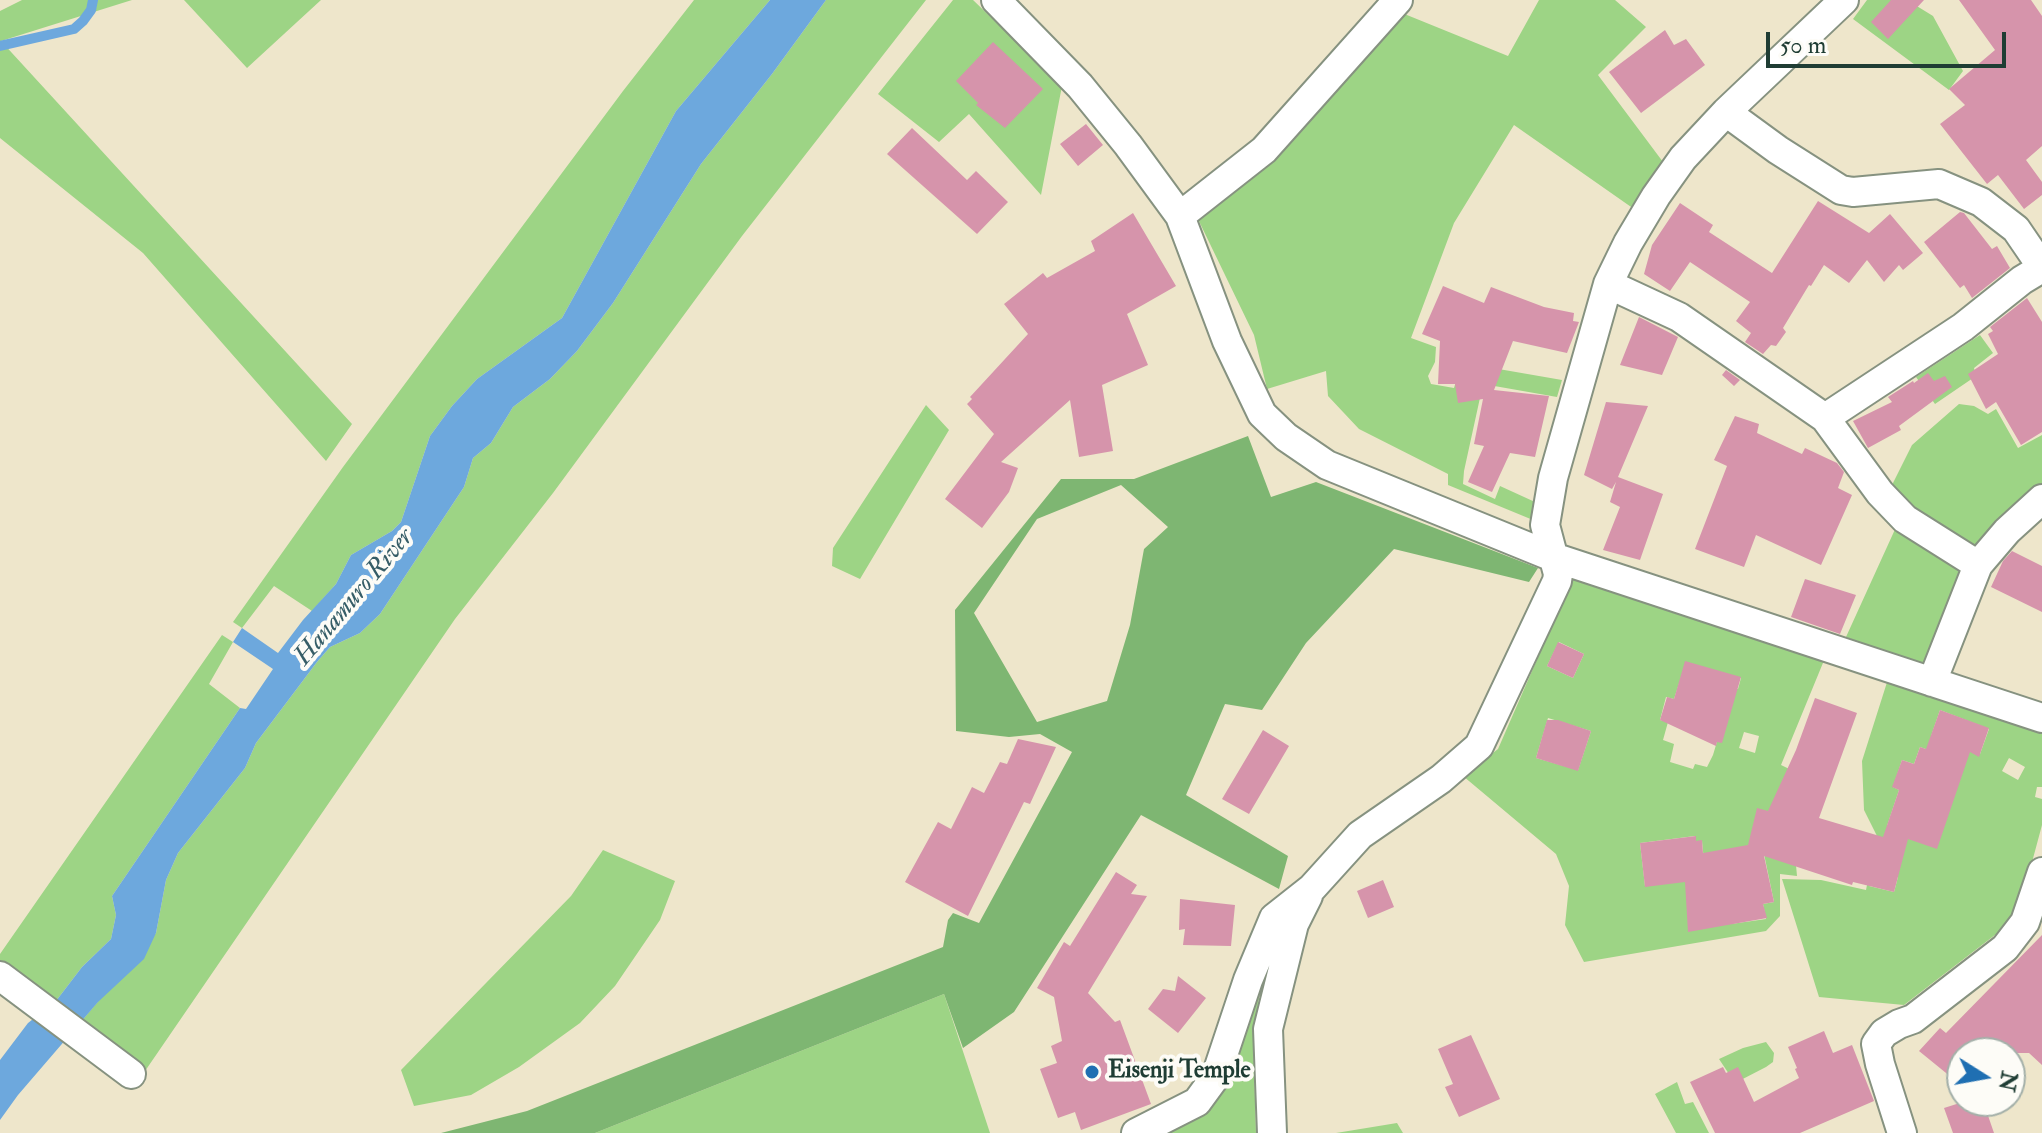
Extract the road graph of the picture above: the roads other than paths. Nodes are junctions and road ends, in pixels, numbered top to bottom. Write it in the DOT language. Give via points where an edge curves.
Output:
graph roads {
  1 [pos="996,0"];
  2 [pos="1398,0"];
  3 [pos="1844,0"];
  4 [pos="1726,112"];
  5 [pos="1180,216"];
  6 [pos="2042,267"];
  7 [pos="1608,284"];
  8 [pos="1825,418"];
  9 [pos="2042,499"];
  10 [pos="1553,557"];
  11 [pos="1978,565"];
  12 [pos="1932,682"];
  13 [pos="2042,718"];
  14 [pos="2042,872"];
  15 [pos="1312,888"];
  16 [pos="0,976"];
  17 [pos="131,1074"];
  18 [pos="1136,1133"];
  19 [pos="1272,1133"];
  20 [pos="1902,1133"];
  1 -- 5 [label="street" via="1080,86"];
  2 -- 5 [label="street" via="1264,150"];
  3 -- 4 [label="street"];
  4 -- 6 [label="street" via="1841,190 1939,184 1981,202 2016,229"];
  4 -- 7 [label="street" via="1656,196"];
  5 -- 10 [label="street" via="1233,354 1262,414 1286,437 1327,465"];
  6 -- 8 [label="street" via="1963,327"];
  7 -- 8 [label="street" via="1679,317"];
  7 -- 10 [label="street" via="1553,478 1545,525"];
  8 -- 11 [label="street" via="1905,519"];
  9 -- 11 [label="street"];
  10 -- 12 [label="street"];
  10 -- 15 [label="street" via="1557,581 1479,746 1360,835"];
  11 -- 12 [label="street"];
  12 -- 13 [label="street"];
  14 -- 20 [label="street" via="2025,922 2005,948 1913,1019 1884,1033 1876,1044"];
  15 -- 18 [label="street" via="1274,918 1216,1076 1197,1102"];
  15 -- 19 [label="street" via="1294,924 1268,1029"];
  16 -- 17 [label="street"];
}
